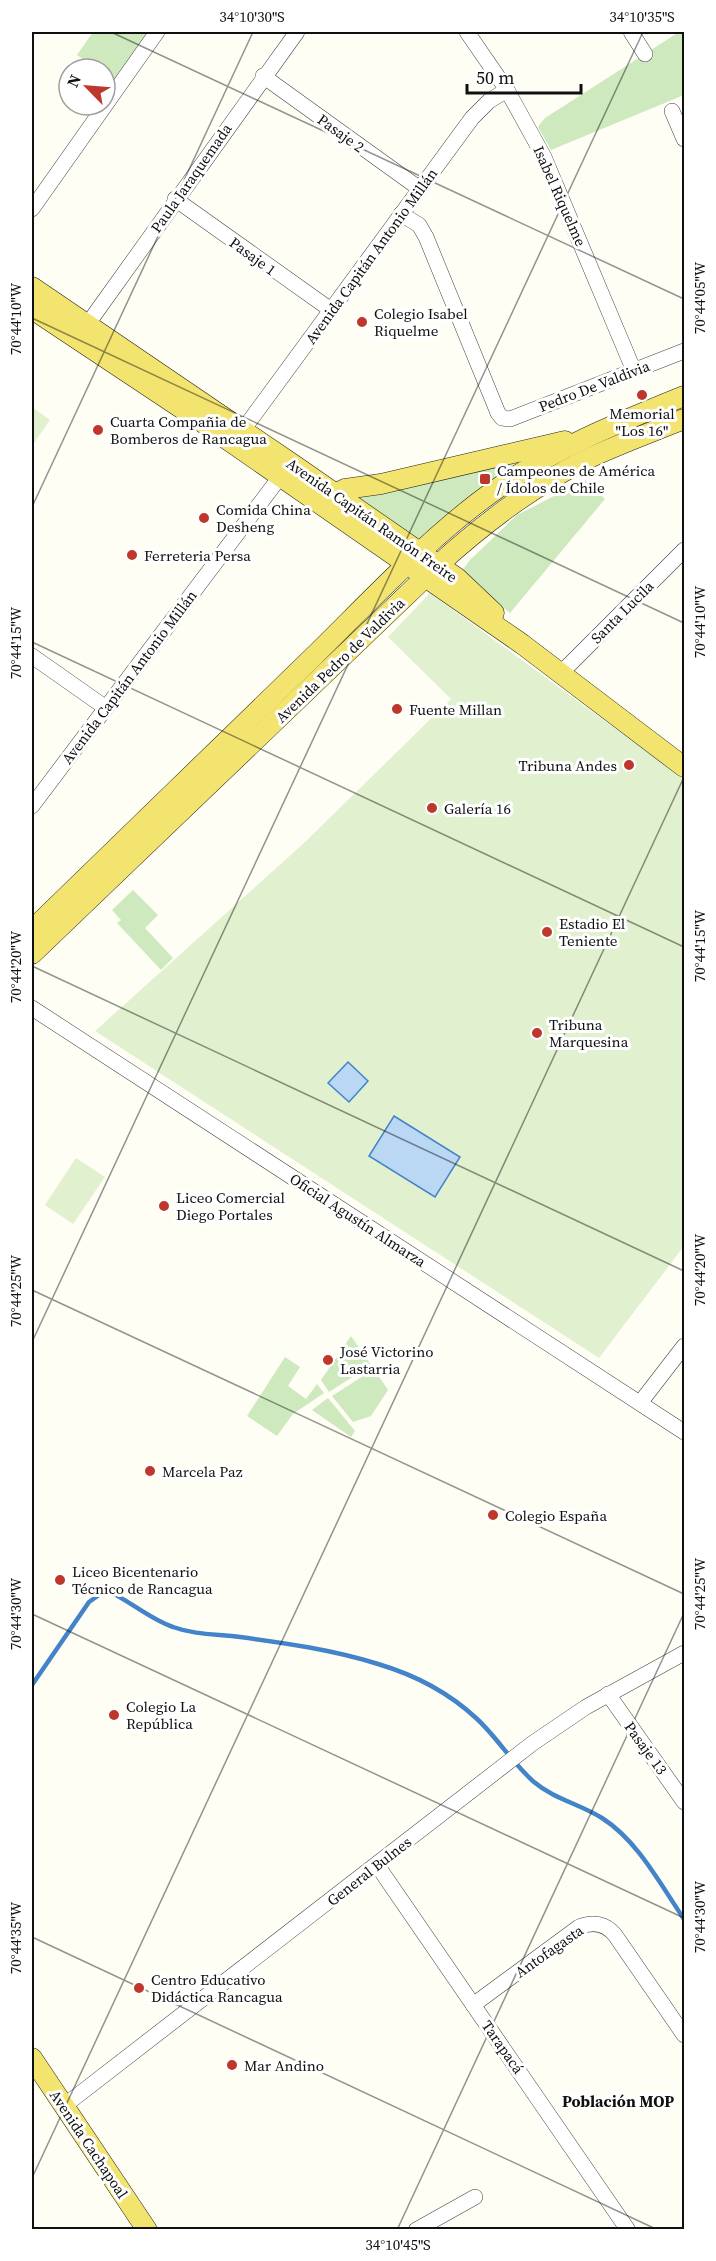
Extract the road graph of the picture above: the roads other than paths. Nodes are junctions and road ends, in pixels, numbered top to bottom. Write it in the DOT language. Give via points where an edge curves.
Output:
graph roads {
  1 [pos="157,32"];
  2 [pos="297,32"];
  3 [pos="467,32"];
  4 [pos="631,32"];
  5 [pos="645,54"];
  6 [pos="263,76"];
  7 [pos="507,90"];
  8 [pos="672,111"];
  9 [pos="684,139"];
  10 [pos="420,189"];
  11 [pos="175,199"];
  12 [pos="32,209"];
  13 [pos="401,214"];
  14 [pos="32,287"];
  15 [pos="32,309"];
  16 [pos="331,310"];
  17 [pos="87,325"];
  18 [pos="684,351"];
  19 [pos="137,368"];
  20 [pos="634,370"];
  21 [pos="684,396"];
  22 [pos="684,419"];
  23 [pos="243,430"];
  24 [pos="594,434"];
  25 [pos="286,469"];
  26 [pos="330,500"];
  27 [pos="684,550"];
  28 [pos="414,559"];
  29 [pos="432,571"];
  30 [pos="32,656"];
  31 [pos="560,675"];
  32 [pos="106,708"];
  33 [pos="684,767"];
  34 [pos="32,806"];
  35 [pos="32,930"];
  36 [pos="32,954"];
  37 [pos="32,1008"];
  38 [pos="684,1346"];
  39 [pos="640,1403"];
  40 [pos="684,1432"];
  41 [pos="683,1657"];
  42 [pos="608,1694"];
  43 [pos="684,1802"];
  44 [pos="377,1865"];
  45 [pos="473,2005"];
  46 [pos="684,2035"];
  47 [pos="32,2058"];
  48 [pos="64,2106"];
  49 [pos="475,2197"];
  50 [pos="147,2229"];
  51 [pos="416,2229"];
  52 [pos="628,2229"];
  1 -- 12 [label="street"];
  2 -- 6 [label="street, Paula Jaraquemada"];
  3 -- 7 [label="street, Isabel Riquelme"];
  4 -- 5 [label="street"];
  6 -- 10 [label="street, Pasaje 2"];
  6 -- 11 [label="street, Paula Jaraquemada"];
  7 -- 10 [label="street, Avenida Capitán Antonio Millán" via="477,112"];
  7 -- 20 [label="street, Isabel Riquelme" via="544,157"];
  8 -- 9 [label="street"];
  10 -- 13 [label="street, Avenida Capitán Antonio Millán"];
  11 -- 16 [label="street, Pasaje 1"];
  11 -- 17 [label="street, Paula Jaraquemada"];
  13 -- 16 [label="street, Avenida Capitán Antonio Millán"];
  13 -- 20 [label="street, Pedro De Valdivia" via="419,225 426,237 502,418 510,419"];
  14 -- 17 [label="main road, Avenida Capitán Ramón Freire"];
  15 -- 19 [label="main road, Avenida Capitán Ramón Freire"];
  16 -- 23 [label="street, Avenida Capitán Antonio Millán"];
  17 -- 19 [label="main road, Avenida Capitán Ramón Freire"];
  18 -- 20 [label="street, Pedro De Valdivia"];
  19 -- 23 [label="main road, Avenida Capitán Ramón Freire"];
  19 -- 25 [label="main road, Avenida Capitán Ramón Freire"];
  21 -- 24 [label="main road, Avenida Pedro de Valdivia"];
  22 -- 29 [label="main road, Avenida Pedro de Valdivia" via="564,472 502,512"];
  23 -- 25 [label="main road, Avenida Capitán Ramón Freire"];
  24 -- 26 [label="main road, Avenida Pedro de Valdivia" via="345,489"];
  24 -- 28 [label="main road, Avenida Pedro de Valdivia" via="498,488"];
  25 -- 26 [label="main road, Avenida Capitán Ramón Freire"];
  25 -- 32 [label="street, Avenida Capitán Antonio Millán"];
  26 -- 28 [label="main road, Avenida Capitán Ramón Freire"];
  27 -- 31 [label="street, Santa Lucila"];
  28 -- 29 [label="main road, Avenida Capitán Ramón Freire"];
  28 -- 35 [label="main road, Avenida Pedro de Valdivia"];
  29 -- 31 [label="main road, Avenida Capitán Ramón Freire" via="457,578 522,644"];
  29 -- 36 [label="main road, Avenida Pedro de Valdivia"];
  30 -- 32 [label="street"];
  31 -- 33 [label="main road, Avenida Capitán Ramón Freire"];
  32 -- 34 [label="street, Avenida Capitán Antonio Millán"];
  37 -- 39 [label="street, Oficial Agustín Almarza"];
  38 -- 39 [label="street"];
  39 -- 40 [label="street, Oficial Agustín Almarza"];
  41 -- 42 [label="street, General Bulnes"];
  42 -- 43 [label="street, Pasaje 13"];
  42 -- 44 [label="street, General Bulnes" via="513,1758"];
  44 -- 45 [label="street, Tarapacá"];
  44 -- 48 [label="street, General Bulnes"];
  45 -- 46 [label="street, Antofagasta" via="579,1927 598,1924 615,1935"];
  45 -- 52 [label="street, Tarapacá"];
  47 -- 48 [label="main road, Avenida Cachapoal"];
  48 -- 50 [label="main road, Avenida Cachapoal"];
  49 -- 51 [label="street"];
}
